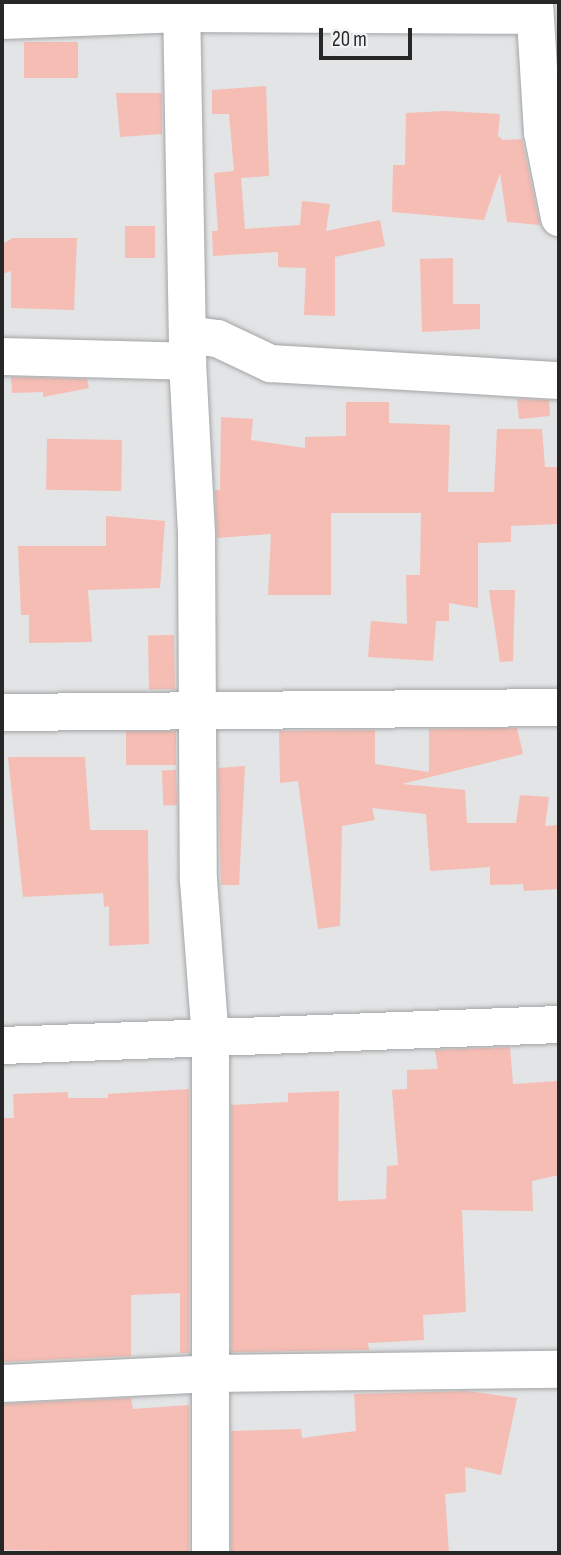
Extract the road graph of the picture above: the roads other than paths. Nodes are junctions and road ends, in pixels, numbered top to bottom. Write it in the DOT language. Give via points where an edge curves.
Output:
graph roads {
  1 [pos="181,7"];
  2 [pos="533,8"];
  3 [pos="2,20"];
  4 [pos="559,217"];
  5 [pos="187,347"];
  6 [pos="2,356"];
  7 [pos="559,380"];
  8 [pos="559,707"];
  9 [pos="194,711"];
  10 [pos="2,712"];
  11 [pos="559,1024"];
  12 [pos="210,1039"];
  13 [pos="2,1045"];
  14 [pos="559,1369"];
  15 [pos="212,1373"];
  16 [pos="2,1383"];
  17 [pos="210,1553"];
  1 -- 2 [label="street"];
  1 -- 3 [label="street"];
  1 -- 5 [label="street"];
  2 -- 4 [label="street" via="542,132"];
  5 -- 6 [label="street"];
  5 -- 7 [label="street" via="217,338 270,363"];
  5 -- 9 [label="street" via="196,534"];
  8 -- 9 [label="street"];
  9 -- 10 [label="street"];
  9 -- 12 [label="street" via="198,880"];
  11 -- 12 [label="street"];
  12 -- 13 [label="street"];
  12 -- 15 [label="street" via="207,1230"];
  14 -- 15 [label="street"];
  15 -- 16 [label="street"];
  15 -- 17 [label="street"];
}
